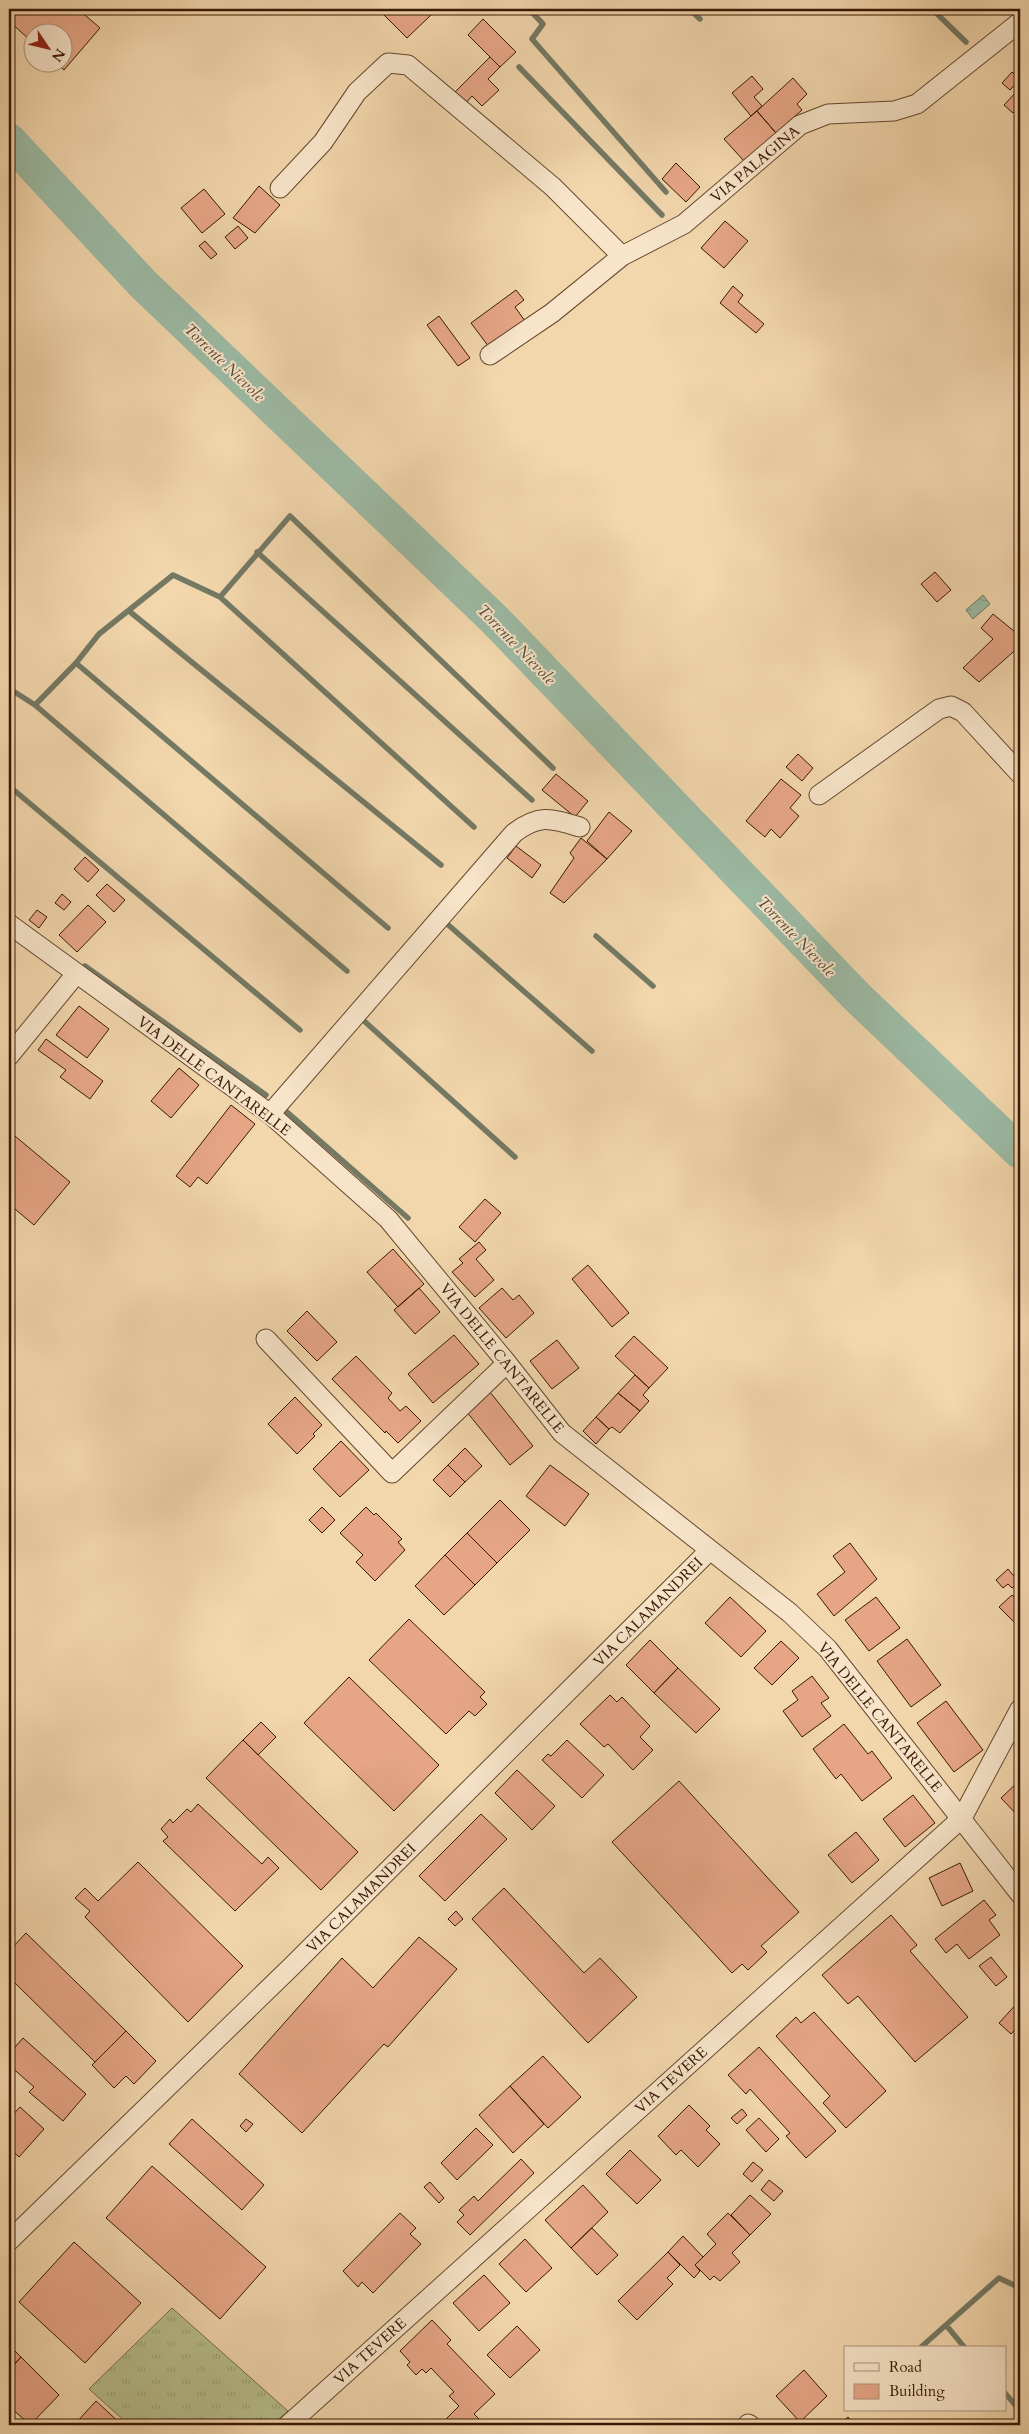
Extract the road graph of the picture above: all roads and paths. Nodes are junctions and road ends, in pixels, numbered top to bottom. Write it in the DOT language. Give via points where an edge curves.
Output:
graph roads {
  1 [pos="1020,22"];
  2 [pos="280,188"];
  3 [pos="622,256"];
  4 [pos="490,355"];
  5 [pos="1020,774"];
  6 [pos="819,795"];
  7 [pos="580,827"];
  8 [pos="9,924"];
  9 [pos="76,974"];
  10 [pos="9,1056"];
  11 [pos="270,1114"];
  12 [pos="266,1339"];
  13 [pos="507,1363"];
  14 [pos="709,1551"];
  15 [pos="1020,1709"];
  16 [pos="962,1818"];
  17 [pos="1020,1894"];
  18 [pos="9,2242"];
  19 [pos="288,2425"];
  1 -- 3 [label="street, VIA PALAGINA" via="912,106 894,112 828,114 800,125 684,224"];
  2 -- 3 [label="street" via="323,142 357,92 388,62 408,65 552,187"];
  3 -- 4 [label="street, VIA PALAGINA" via="552,313"];
  5 -- 6 [label="street" via="963,712 951,706 939,709"];
  7 -- 11 [label="street" via="539,818 514,833"];
  8 -- 9 [label="street, VIA DELLE CANTARELLE"];
  9 -- 10 [label="street"];
  9 -- 11 [label="street, VIA DELLE CANTARELLE"];
  11 -- 13 [label="street, VIA DELLE CANTARELLE" via="388,1219"];
  12 -- 13 [label="street" via="392,1473"];
  13 -- 14 [label="street, VIA DELLE CANTARELLE" via="562,1433"];
  14 -- 16 [label="street, VIA DELLE CANTARELLE" via="790,1613 828,1649"];
  14 -- 18 [label="street, VIA CALAMANDREI"];
  15 -- 16 [label="street, VIA TEVERE"];
  16 -- 17 [label="street, VIA DELLE CANTARELLE"];
  16 -- 19 [label="street, VIA TEVERE"];
}
